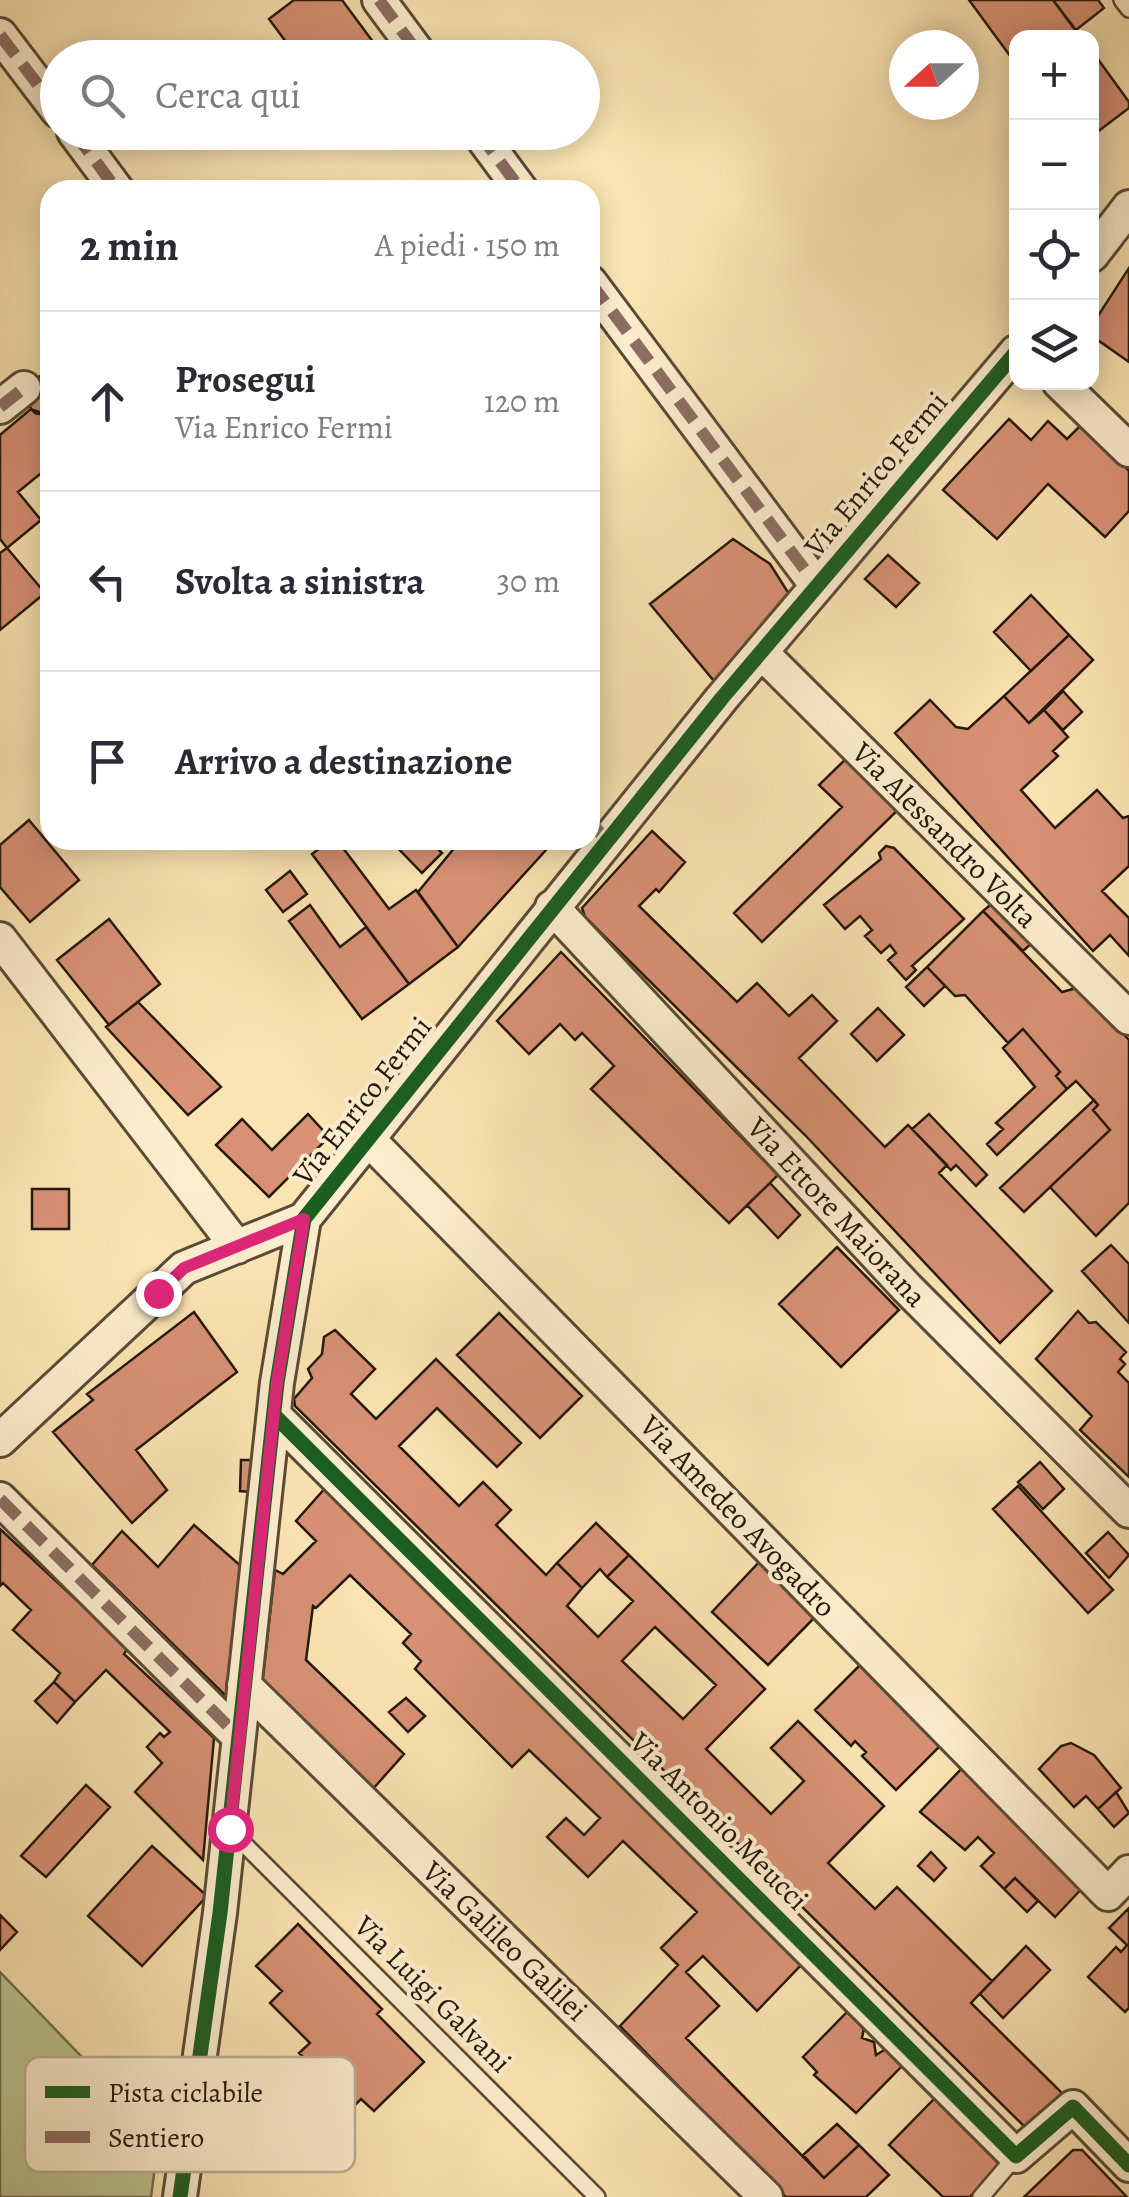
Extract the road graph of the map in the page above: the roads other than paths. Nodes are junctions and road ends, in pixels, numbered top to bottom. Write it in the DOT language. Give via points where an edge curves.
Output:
graph roads {
  1 [pos="380,0"];
  2 [pos="1122,0"];
  3 [pos="1129,10"];
  4 [pos="0,34"];
  5 [pos="409,40"];
  6 [pos="40,87"];
  7 [pos="87,150"];
  8 [pos="492,150"];
  9 [pos="110,180"];
  10 [pos="514,180"];
  11 [pos="1129,207"];
  12 [pos="1099,247"];
  13 [pos="600,295"];
  14 [pos="1009,360"];
  15 [pos="1067,390"];
  16 [pos="1129,450"];
  17 [pos="817,586"];
  18 [pos="761,652"];
  19 [pos="600,828"];
  20 [pos="586,850"];
  21 [pos="552,908"];
  22 [pos="0,940"];
  23 [pos="1129,1018"];
  24 [pos="368,1138"];
  25 [pos="304,1219"];
  26 [pos="237,1246"];
  27 [pos="274,1414"];
  28 [pos="0,1440"];
  29 [pos="0,1498"];
  30 [pos="1129,1511"];
  31 [pos="244,1685"];
  32 [pos="239,1737"];
  33 [pos="230,1829"];
  34 [pos="1118,1883"];
  35 [pos="199,2057"];
  36 [pos="1016,2156"];
  37 [pos="1129,2165"];
  38 [pos="183,2172"];
  39 [pos="180,2197"];
  40 [pos="598,2197"];
  41 [pos="766,2197"];
  42 [pos="981,2197"];
  1 -- 5 [label="street"];
  2 -- 3 [label="lane"];
  4 -- 6 [label="street"];
  7 -- 9 [label="street"];
  8 -- 10 [label="street"];
  11 -- 12 [label="street"];
  13 -- 17 [label="street"];
  14 -- 17 [label="street, Via Enrico Fermi"];
  15 -- 16 [label="street"];
  17 -- 18 [label="street, Via Enrico Fermi"];
  18 -- 19 [label="street, Via Enrico Fermi"];
  18 -- 23 [label="street, Via Alessandro Volta"];
  20 -- 21 [label="street, Via Enrico Fermi"];
  21 -- 24 [label="street, Via Enrico Fermi"];
  21 -- 30 [label="street, Via Ettore Maiorana" via="907,1288"];
  22 -- 26 [label="street"];
  24 -- 25 [label="street, Via Enrico Fermi"];
  24 -- 34 [label="street, Via Amedeo Avogadro"];
  25 -- 26 [label="street"];
  25 -- 27 [label="street, Via Enrico Fermi"];
  26 -- 28 [label="street" via="184,1268"];
  27 -- 31 [label="street, Via Enrico Fermi"];
  27 -- 36 [label="street, Via Antonio Meucci"];
  29 -- 32 [label="street"];
  31 -- 32 [label="street, Via Enrico Fermi"];
  31 -- 41 [label="street, Via Galileo Galilei"];
  32 -- 33 [label="street, Via Enrico Fermi"];
  33 -- 35 [label="street, Via Enrico Fermi"];
  33 -- 40 [label="lane, Via Luigi Galvani"];
  36 -- 37 [label="street" via="1073,2107"];
  36 -- 42 [label="lane"];
  38 -- 39 [label="street, Via Enrico Fermi"];
}
